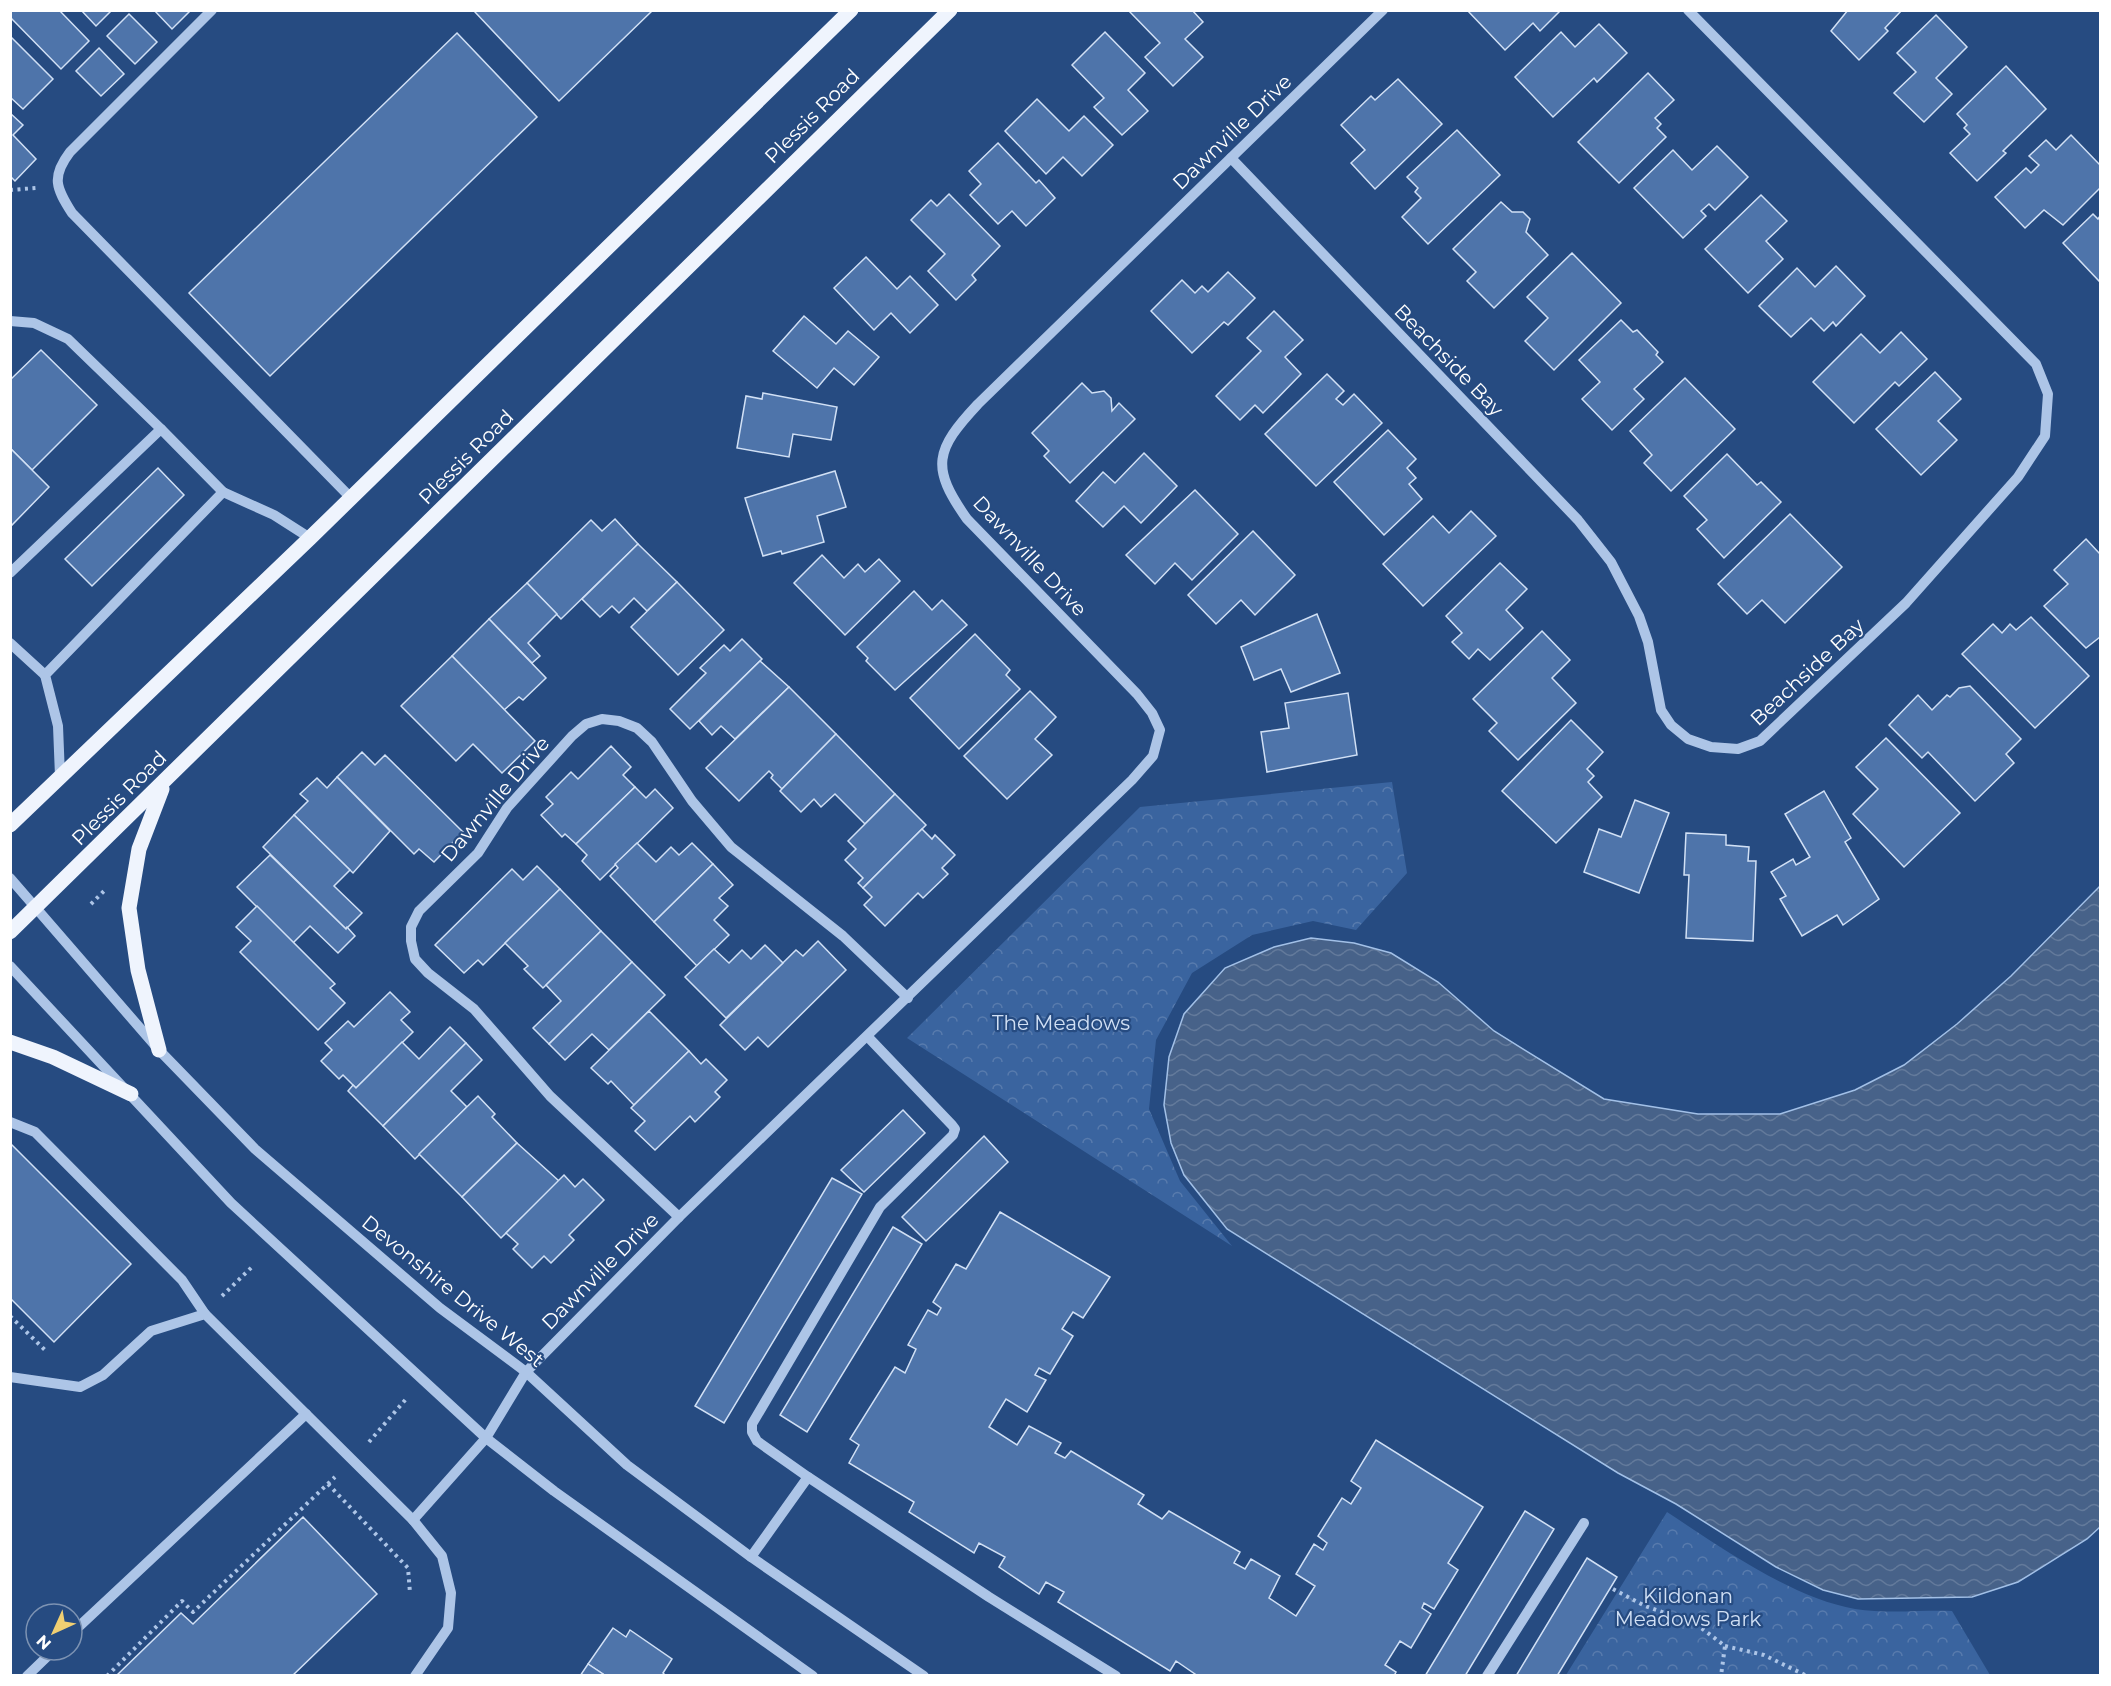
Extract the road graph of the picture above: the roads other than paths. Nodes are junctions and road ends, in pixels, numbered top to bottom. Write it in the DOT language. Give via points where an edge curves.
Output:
graph roads {
  1 [pos="212,10"];
  2 [pos="852,10"];
  3 [pos="950,10"];
  4 [pos="1383,10"];
  5 [pos="1688,10"];
  6 [pos="1231,158"];
  7 [pos="10,321"];
  8 [pos="161,429"];
  9 [pos="223,492"];
  10 [pos="351,498"];
  11 [pos="309,538"];
  12 [pos="10,573"];
  13 [pos="10,643"];
  14 [pos="45,675"];
  15 [pos="60,776"];
  16 [pos="165,782"];
  17 [pos="10,825"];
  18 [pos="10,878"];
  19 [pos="36,909"];
  20 [pos="10,932"];
  21 [pos="10,966"];
  22 [pos="908,998"];
  23 [pos="868,1037"];
  24 [pos="10,1042"];
  25 [pos="159,1050"];
  26 [pos="131,1094"];
  27 [pos="10,1122"];
  28 [pos="679,1217"];
  29 [pos="205,1314"];
  30 [pos="526,1372"];
  31 [pos="10,1377"];
  32 [pos="306,1414"];
  33 [pos="486,1438"];
  34 [pos="808,1477"];
  35 [pos="413,1520"];
  36 [pos="1584,1523"];
  37 [pos="751,1557"];
  38 [pos="84,1623"];
  39 [pos="42,1662"];
  40 [pos="27,1676"];
  41 [pos="415,1676"];
  42 [pos="813,1676"];
  43 [pos="924,1676"];
  44 [pos="1116,1676"];
  45 [pos="1487,1676"];
  1 -- 10 [label="street" via="70,152 61,164 57,187 72,213"];
  2 -- 10 [label="main road"];
  3 -- 16 [label="main road, Plessis Road"];
  4 -- 6 [label="street, Dawnville Drive"];
  5 -- 6 [label="street, Beachside Bay" via="2036,364 2048,394 2046,436 2018,477 1898,611 1760,741 1738,749 1711,747 1688,739 1671,725 1661,710 1639,616 1611,562 1578,520"];
  6 -- 22 [label="street, Dawnville Drive" via="978,404 955,428 941,459 947,491 968,519 1137,693 1160,730 1153,756 1132,780"];
  7 -- 8 [label="street" via="34,323 68,339"];
  8 -- 9 [label="street"];
  8 -- 12 [label="street"];
  9 -- 11 [label="street" via="274,515"];
  9 -- 14 [label="street"];
  10 -- 11 [label="main road"];
  11 -- 15 [label="main road"];
  13 -- 14 [label="street"];
  14 -- 15 [label="street" via="58,726"];
  15 -- 17 [label="main road"];
  16 -- 19 [label="main road, Plessis Road"];
  16 -- 25 [label="main road" via="139,849 129,908 138,970"];
  18 -- 19 [label="street, Devonshire Drive West"];
  19 -- 20 [label="main road, Plessis Road"];
  19 -- 25 [label="street, Devonshire Drive West"];
  21 -- 26 [label="street"];
  22 -- 23 [label="street, Dawnville Drive"];
  22 -- 28 [label="street, Dawnville Drive" via="843,936 730,847 692,801 652,742 637,728 619,720 602,719 586,724 572,736 507,808 478,853 418,911 411,927 415,959 474,1009 550,1096"];
  23 -- 28 [label="street, Dawnville Drive"];
  23 -- 34 [label="street" via="955,1129 880,1207 752,1424 757,1441"];
  24 -- 26 [label="main road" via="53,1057"];
  25 -- 30 [label="street, Devonshire Drive West" via="255,1149 440,1308"];
  26 -- 33 [label="street" via="231,1203"];
  27 -- 29 [label="street" via="35,1132 182,1280"];
  28 -- 30 [label="street, Dawnville Drive"];
  29 -- 31 [label="street" via="151,1331 103,1375 80,1387"];
  29 -- 32 [label="street"];
  30 -- 33 [label="street, Dawnville Drive"];
  30 -- 37 [label="street, Devonshire Drive West" via="627,1465"];
  32 -- 35 [label="street"];
  32 -- 38 [label="street"];
  33 -- 35 [label="street, Dawnville Drive"];
  33 -- 42 [label="street"];
  34 -- 37 [label="street"];
  34 -- 44 [label="street"];
  35 -- 41 [label="street" via="442,1556 451,1593 448,1628"];
  36 -- 45 [label="street"];
  37 -- 43 [label="street, Devonshire Drive West"];
  39 -- 40 [label="street"];
}
